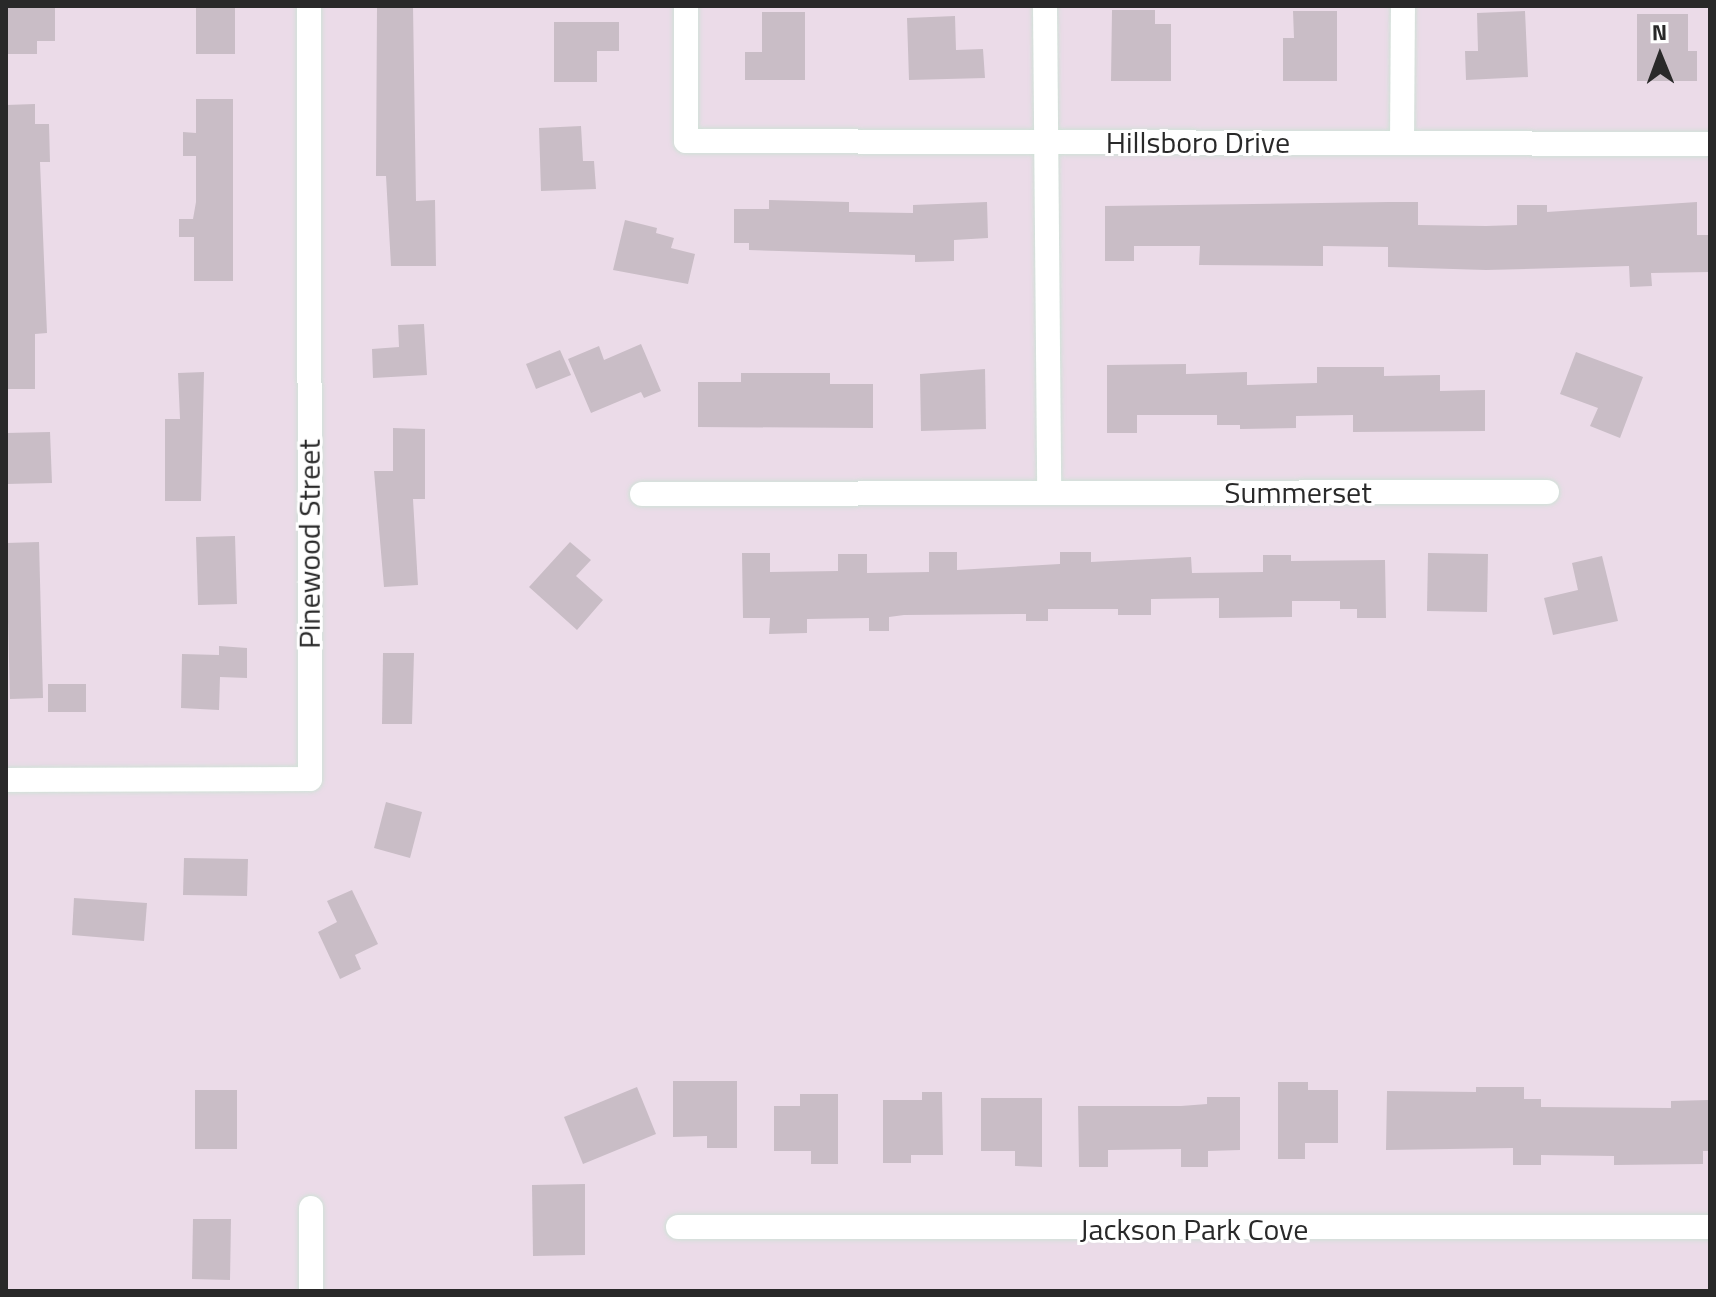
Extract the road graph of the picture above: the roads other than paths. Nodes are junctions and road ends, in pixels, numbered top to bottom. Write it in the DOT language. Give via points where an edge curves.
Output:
graph roads {
  1 [pos="309,6"];
  2 [pos="686,6"];
  3 [pos="1045,6"];
  4 [pos="1403,6"];
  5 [pos="1047,142"];
  6 [pos="1402,143"];
  7 [pos="1710,144"];
  8 [pos="1547,492"];
  9 [pos="1049,493"];
  10 [pos="642,494"];
  11 [pos="6,780"];
  12 [pos="311,1208"];
  13 [pos="678,1227"];
  14 [pos="1710,1227"];
  15 [pos="311,1291"];
  1 -- 11 [label="street, Pinewood Street" via="310,779"];
  2 -- 5 [label="street, Hillsboro Drive" via="686,141"];
  3 -- 5 [label="street"];
  4 -- 6 [label="street"];
  5 -- 6 [label="street, Hillsboro Drive"];
  5 -- 9 [label="street"];
  6 -- 7 [label="street, Hillsboro Drive"];
  8 -- 9 [label="street, Summerset"];
  9 -- 10 [label="street, Summerset"];
  12 -- 15 [label="street"];
  13 -- 14 [label="street, Jackson Park Cove"];
}
